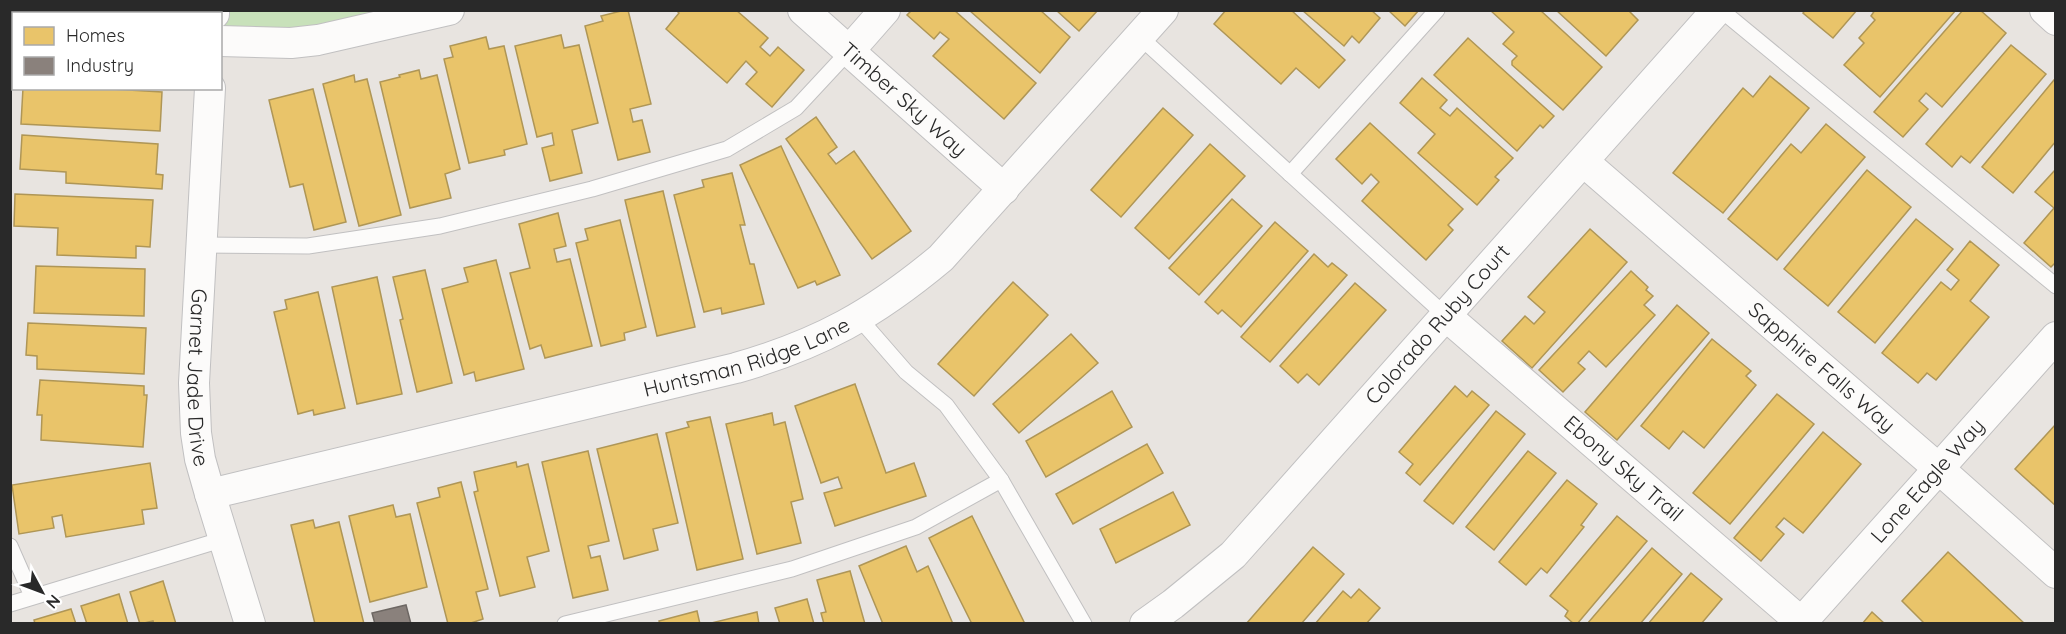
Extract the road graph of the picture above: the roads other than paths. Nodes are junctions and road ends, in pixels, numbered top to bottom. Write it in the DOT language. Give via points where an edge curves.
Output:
graph roads {
  1 [pos="449,10"];
  2 [pos="803,10"];
  3 [pos="885,10"];
  4 [pos="1163,10"];
  5 [pos="1437,10"];
  6 [pos="1719,10"];
  7 [pos="2045,10"];
  8 [pos="2055,20"];
  9 [pos="10,36"];
  10 [pos="1140,37"];
  11 [pos="222,40"];
  12 [pos="849,51"];
  13 [pos="10,64"];
  14 [pos="210,90"];
  15 [pos="1584,162"];
  16 [pos="1290,174"];
  17 [pos="1004,189"];
  18 [pos="202,245"];
  19 [pos="2055,286"];
  20 [pos="1446,316"];
  21 [pos="859,318"];
  22 [pos="2055,337"];
  23 [pos="1938,468"];
  24 [pos="1001,480"];
  25 [pos="210,494"];
  26 [pos="224,539"];
  27 [pos="10,546"];
  28 [pos="2055,573"];
  29 [pos="32,596"];
  30 [pos="10,604"];
  31 [pos="1181,614"];
  32 [pos="1801,623"];
  33 [pos="250,624"];
  34 [pos="564,624"];
  35 [pos="1084,624"];
  36 [pos="1145,624"];
  1 -- 11 [label="street" via="318,40"];
  2 -- 12 [label="street, Timber Sky Way"];
  3 -- 12 [label="street"];
  4 -- 10 [label="street, Huntsman Ridge Lane"];
  5 -- 16 [label="lane"];
  6 -- 15 [label="street, Colorado Ruby Court"];
  6 -- 19 [label="lane"];
  7 -- 8 [label="street"];
  9 -- 13 [label="lane"];
  10 -- 16 [label="lane"];
  10 -- 17 [label="street, Huntsman Ridge Lane"];
  12 -- 17 [label="street, Timber Sky Way"];
  12 -- 18 [label="lane" via="796,108 728,149 592,189 440,226 308,246"];
  14 -- 18 [label="street, Garnet Jade Drive"];
  15 -- 20 [label="street, Colorado Ruby Court"];
  15 -- 23 [label="street, Sapphire Falls Way"];
  16 -- 20 [label="lane"];
  17 -- 21 [label="street, Huntsman Ridge Lane" via="941,258 912,283"];
  18 -- 25 [label="street, Garnet Jade Drive" via="194,383 196,434"];
  20 -- 31 [label="street, Colorado Ruby Court"];
  20 -- 32 [label="street, Ebony Sky Trail"];
  21 -- 24 [label="lane" via="906,372 946,405"];
  21 -- 25 [label="street, Huntsman Ridge Lane" via="812,343 736,368"];
  22 -- 23 [label="street, Lone Eagle Way"];
  23 -- 28 [label="street, Sapphire Falls Way"];
  23 -- 32 [label="street, Lone Eagle Way"];
  24 -- 34 [label="lane" via="916,527 792,570"];
  24 -- 35 [label="lane"];
  25 -- 26 [label="street, Garnet Jade Drive"];
  26 -- 29 [label="lane"];
  26 -- 33 [label="street, Garnet Jade Drive"];
  27 -- 29 [label="lane"];
  29 -- 30 [label="lane"];
  31 -- 36 [label="street, Colorado Ruby Court"];
}
